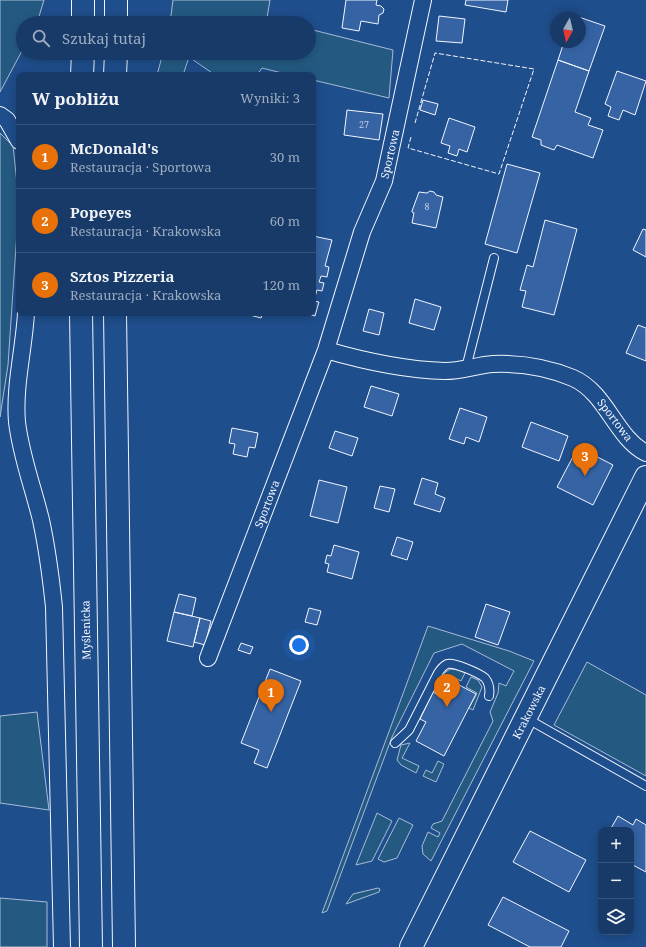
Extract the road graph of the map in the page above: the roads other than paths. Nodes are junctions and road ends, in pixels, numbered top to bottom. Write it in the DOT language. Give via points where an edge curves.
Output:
graph roads {
  1 [pos="83,0"];
  2 [pos="116,0"];
  3 [pos="423,0"];
  4 [pos="83,16"];
  5 [pos="116,16"];
  6 [pos="83,60"];
  7 [pos="116,60"];
  8 [pos="82,72"];
  9 [pos="116,72"];
  10 [pos="0,115"];
  11 [pos="16,135"];
  12 [pos="494,258"];
  13 [pos="26,316"];
  14 [pos="81,316"];
  15 [pos="115,316"];
  16 [pos="326,350"];
  17 [pos="466,368"];
  18 [pos="646,453"];
  19 [pos="646,478"];
  20 [pos="208,658"];
  21 [pos="489,696"];
  22 [pos="526,718"];
  23 [pos="395,743"];
  24 [pos="646,786"];
  25 [pos="124,946"];
  26 [pos="62,947"];
  27 [pos="91,947"];
  28 [pos="411,947"];
  1 -- 4 [label="main road"];
  2 -- 5 [label="main road"];
  3 -- 16 [label="street, Sportowa" via="384,181 362,232"];
  6 -- 8 [label="main road"];
  7 -- 9 [label="main road"];
  10 -- 11 [label="street" via="7,120"];
  12 -- 17 [label="lane"];
  13 -- 26 [label="street" via="17,420 20,446 41,520 54,607"];
  14 -- 27 [label="main road, Myślenicka"];
  15 -- 25 [label="main road"];
  16 -- 17 [label="street, Sportowa" via="401,367 447,371"];
  16 -- 20 [label="street, Sportowa"];
  17 -- 18 [label="street, Sportowa" via="493,364 537,367 575,379 599,398 635,448"];
  19 -- 22 [label="main road, Krakowska"];
  21 -- 23 [label="lane" via="490,690 484,678 455,663 443,666 409,730"];
  22 -- 24 [label="lane"];
  22 -- 28 [label="main road, Krakowska"];
}
